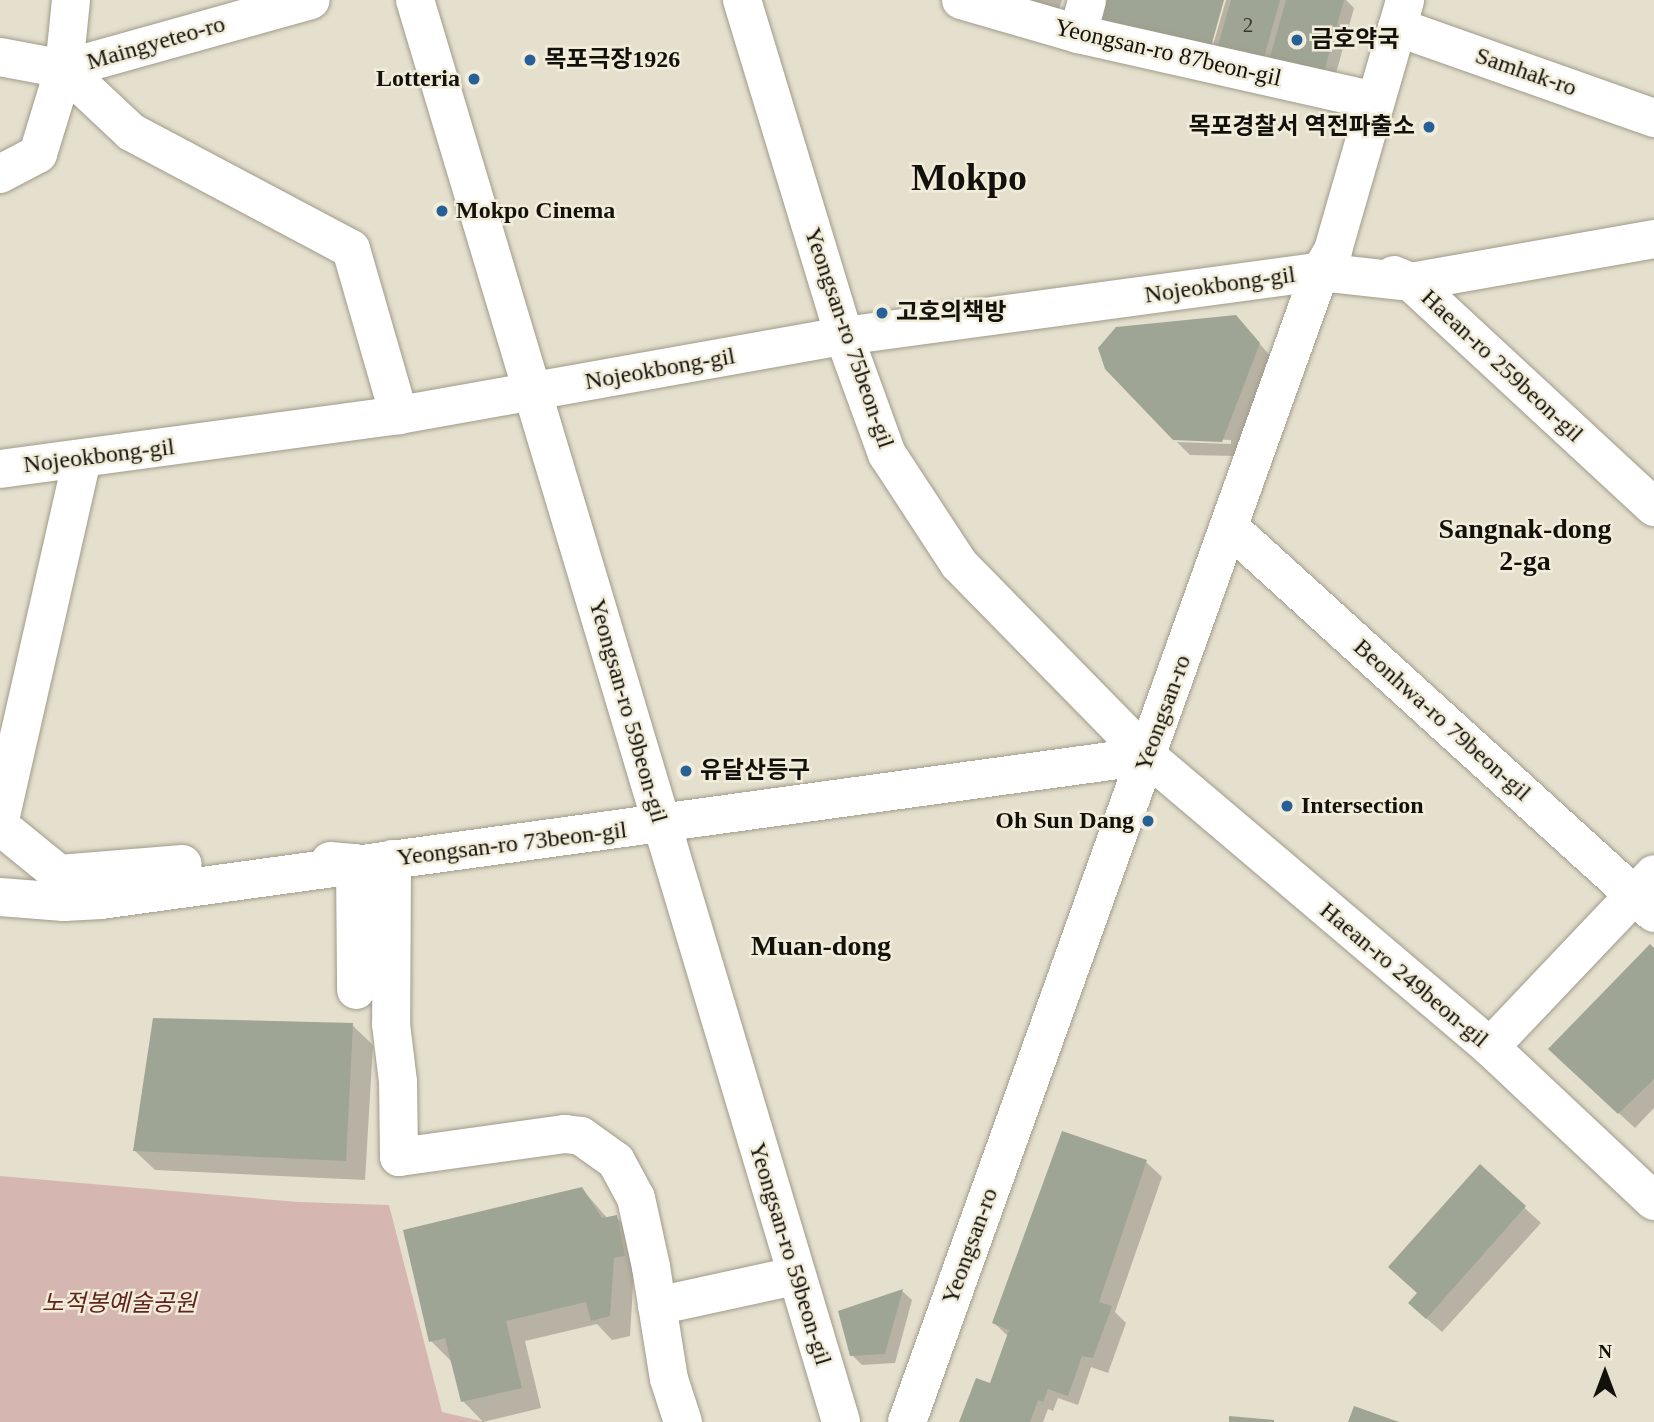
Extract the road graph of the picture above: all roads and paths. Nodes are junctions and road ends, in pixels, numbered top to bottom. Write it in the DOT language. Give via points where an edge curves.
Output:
graph roads {
  1 [pos="71,0"];
  2 [pos="311,0"];
  3 [pos="415,0"];
  4 [pos="742,0"];
  5 [pos="961,0"];
  6 [pos="1401,14"];
  7 [pos="1082,17"];
  8 [pos="0,57"];
  9 [pos="64,69"];
  10 [pos="1376,101"];
  11 [pos="1654,118"];
  12 [pos="0,174"];
  13 [pos="1654,239"];
  14 [pos="1326,261"];
  15 [pos="1411,282"];
  16 [pos="844,336"];
  17 [pos="534,392"];
  18 [pos="399,415"];
  19 [pos="82,458"];
  20 [pos="0,469"];
  21 [pos="1654,507"];
  22 [pos="1228,527"];
  23 [pos="1147,756"];
  24 [pos="0,820"];
  25 [pos="0,825"];
  26 [pos="662,825"];
  27 [pos="373,861"];
  28 [pos="1648,894"];
  29 [pos="0,897"];
  30 [pos="356,990"];
  31 [pos="1490,1047"];
  32 [pos="1654,1202"];
  33 [pos="795,1276"];
  34 [pos="657,1306"];
  35 [pos="683,1422"];
  36 [pos="841,1422"];
  37 [pos="907,1422"];
  1 -- 9 [label="street"];
  2 -- 9 [label="street, Maingyeteo-ro"];
  3 -- 17 [label="street, Yeongsan-ro 59beon-gil"];
  4 -- 16 [label="street, Yeongsan-ro 75beon-gil"];
  5 -- 7 [label="street, Yeongsan-ro 87beon-gil"];
  6 -- 10 [label="street, Yeongsan-ro"];
  6 -- 11 [label="street, Samhak-ro"];
  7 -- 10 [label="street, Yeongsan-ro 87beon-gil"];
  8 -- 9 [label="street, Maingyeteo-ro"];
  9 -- 12 [label="street" via="38,154"];
  9 -- 18 [label="street" via="131,132 351,249"];
  10 -- 14 [label="street, Yeongsan-ro"];
  13 -- 15 [label="street, Nojeokbong-gil"];
  14 -- 15 [label="street, Nojeokbong-gil"];
  14 -- 16 [label="street, Nojeokbong-gil"];
  14 -- 22 [label="street, Yeongsan-ro"];
  15 -- 21 [label="street, Haean-ro 259beon-gil"];
  16 -- 17 [label="street, Nojeokbong-gil"];
  16 -- 23 [label="street, Yeongsan-ro 75beon-gil" via="887,454 960,564"];
  17 -- 18 [label="street, Nojeokbong-gil"];
  17 -- 26 [label="street, Yeongsan-ro 59beon-gil"];
  18 -- 19 [label="street, Nojeokbong-gil"];
  19 -- 20 [label="street, Nojeokbong-gil"];
  19 -- 24 [label="street"];
  22 -- 23 [label="street, Yeongsan-ro"];
  22 -- 28 [label="street, Beonhwa-ro 79beon-gil"];
  23 -- 26 [label="street, Yeongsan-ro 73beon-gil"];
  23 -- 31 [label="street, Haean-ro 249beon-gil"];
  23 -- 37 [label="street, Yeongsan-ro"];
  25 -- 27 [label="street" via="59,874 273,855"];
  26 -- 27 [label="street, Yeongsan-ro 73beon-gil"];
  26 -- 33 [label="street, Yeongsan-ro 59beon-gil"];
  27 -- 29 [label="street, Yeongsan-ro 73beon-gil" via="101,900"];
  27 -- 30 [label="street"];
  27 -- 34 [label="street" via="398,1082 399,1157 565,1134 581,1136 616,1161 636,1198"];
  28 -- 31 [label="street"];
  31 -- 32 [label="street, Haean-ro 249beon-gil"];
  33 -- 34 [label="street"];
  33 -- 36 [label="street, Yeongsan-ro 59beon-gil"];
  34 -- 35 [label="street" via="668,1379"];
}
